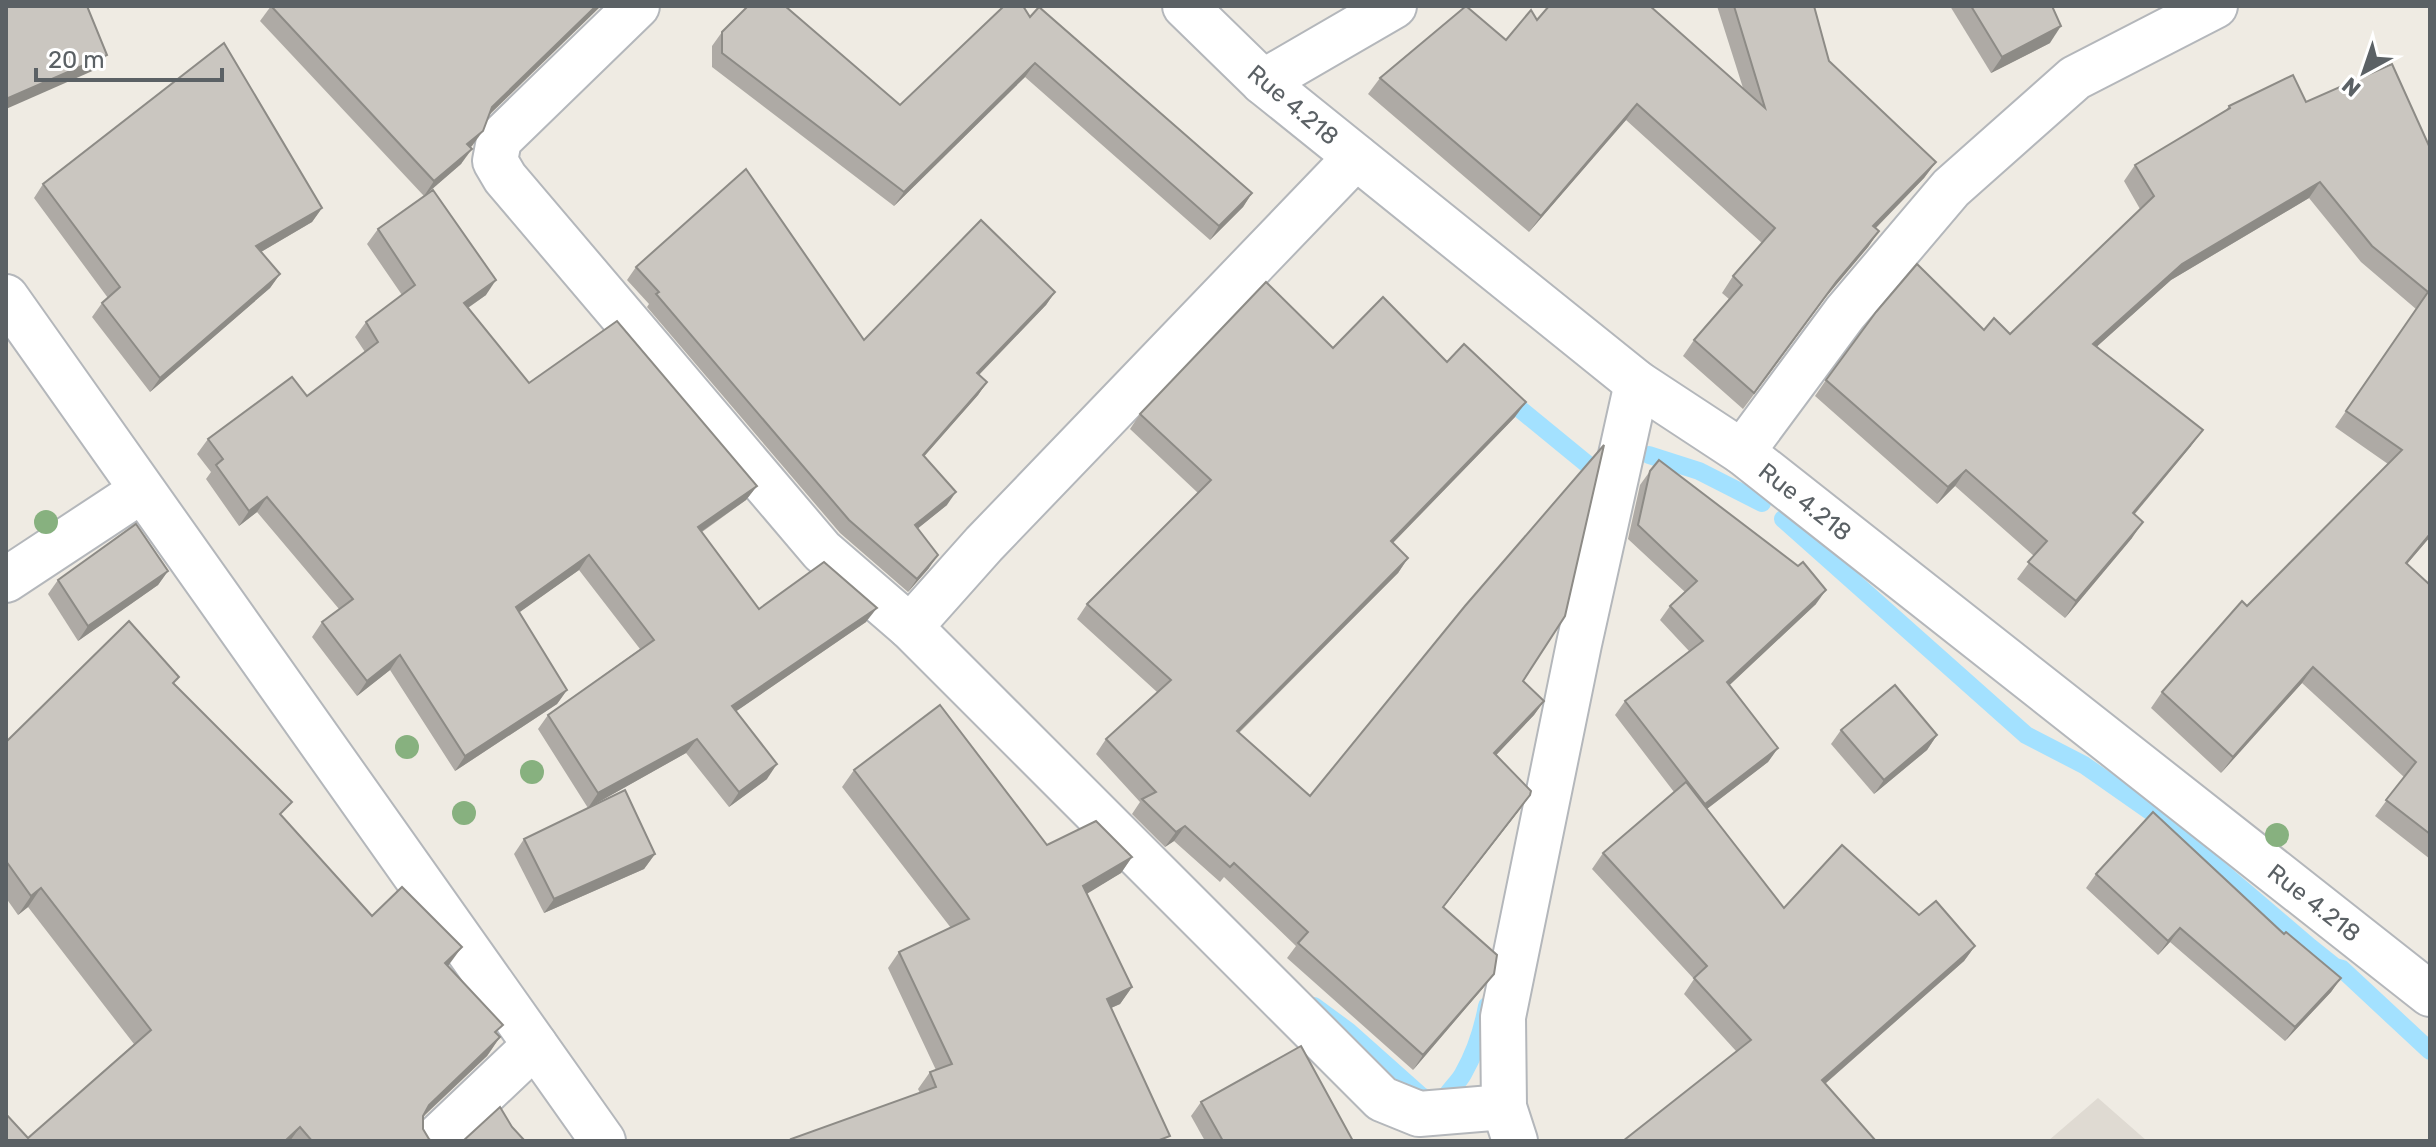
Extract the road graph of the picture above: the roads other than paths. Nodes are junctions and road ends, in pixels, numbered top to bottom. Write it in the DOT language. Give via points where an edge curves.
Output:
graph roads {
  1 [pos="637,6"];
  2 [pos="1185,6"];
  3 [pos="1394,6"];
  4 [pos="2215,6"];
  5 [pos="1263,82"];
  6 [pos="1356,157"];
  7 [pos="6,297"];
  8 [pos="1637,383"];
  9 [pos="1742,452"];
  10 [pos="141,491"];
  11 [pos="6,580"];
  12 [pos="910,627"];
  13 [pos="2430,994"];
  14 [pos="535,1045"];
  15 [pos="1510,1124"];
  16 [pos="434,1141"];
  17 [pos="603,1141"];
  1 -- 12 [label="street" via="499,140 495,161 822,551"];
  2 -- 5 [label="street, Rue 4.218"];
  3 -- 5 [label="street"];
  4 -- 9 [label="street" via="2075,78 1951,188 1845,313"];
  5 -- 6 [label="street, Rue 4.218"];
  6 -- 8 [label="street, Rue 4.218"];
  6 -- 12 [label="street"];
  7 -- 10 [label="street"];
  8 -- 9 [label="street, Rue 4.218"];
  8 -- 15 [label="street" via="1503,1017"];
  9 -- 13 [label="street, Rue 4.218"];
  10 -- 11 [label="street"];
  10 -- 14 [label="street"];
  12 -- 15 [label="street" via="1382,1099 1419,1114"];
  14 -- 16 [label="street"];
  14 -- 17 [label="street"];
}
